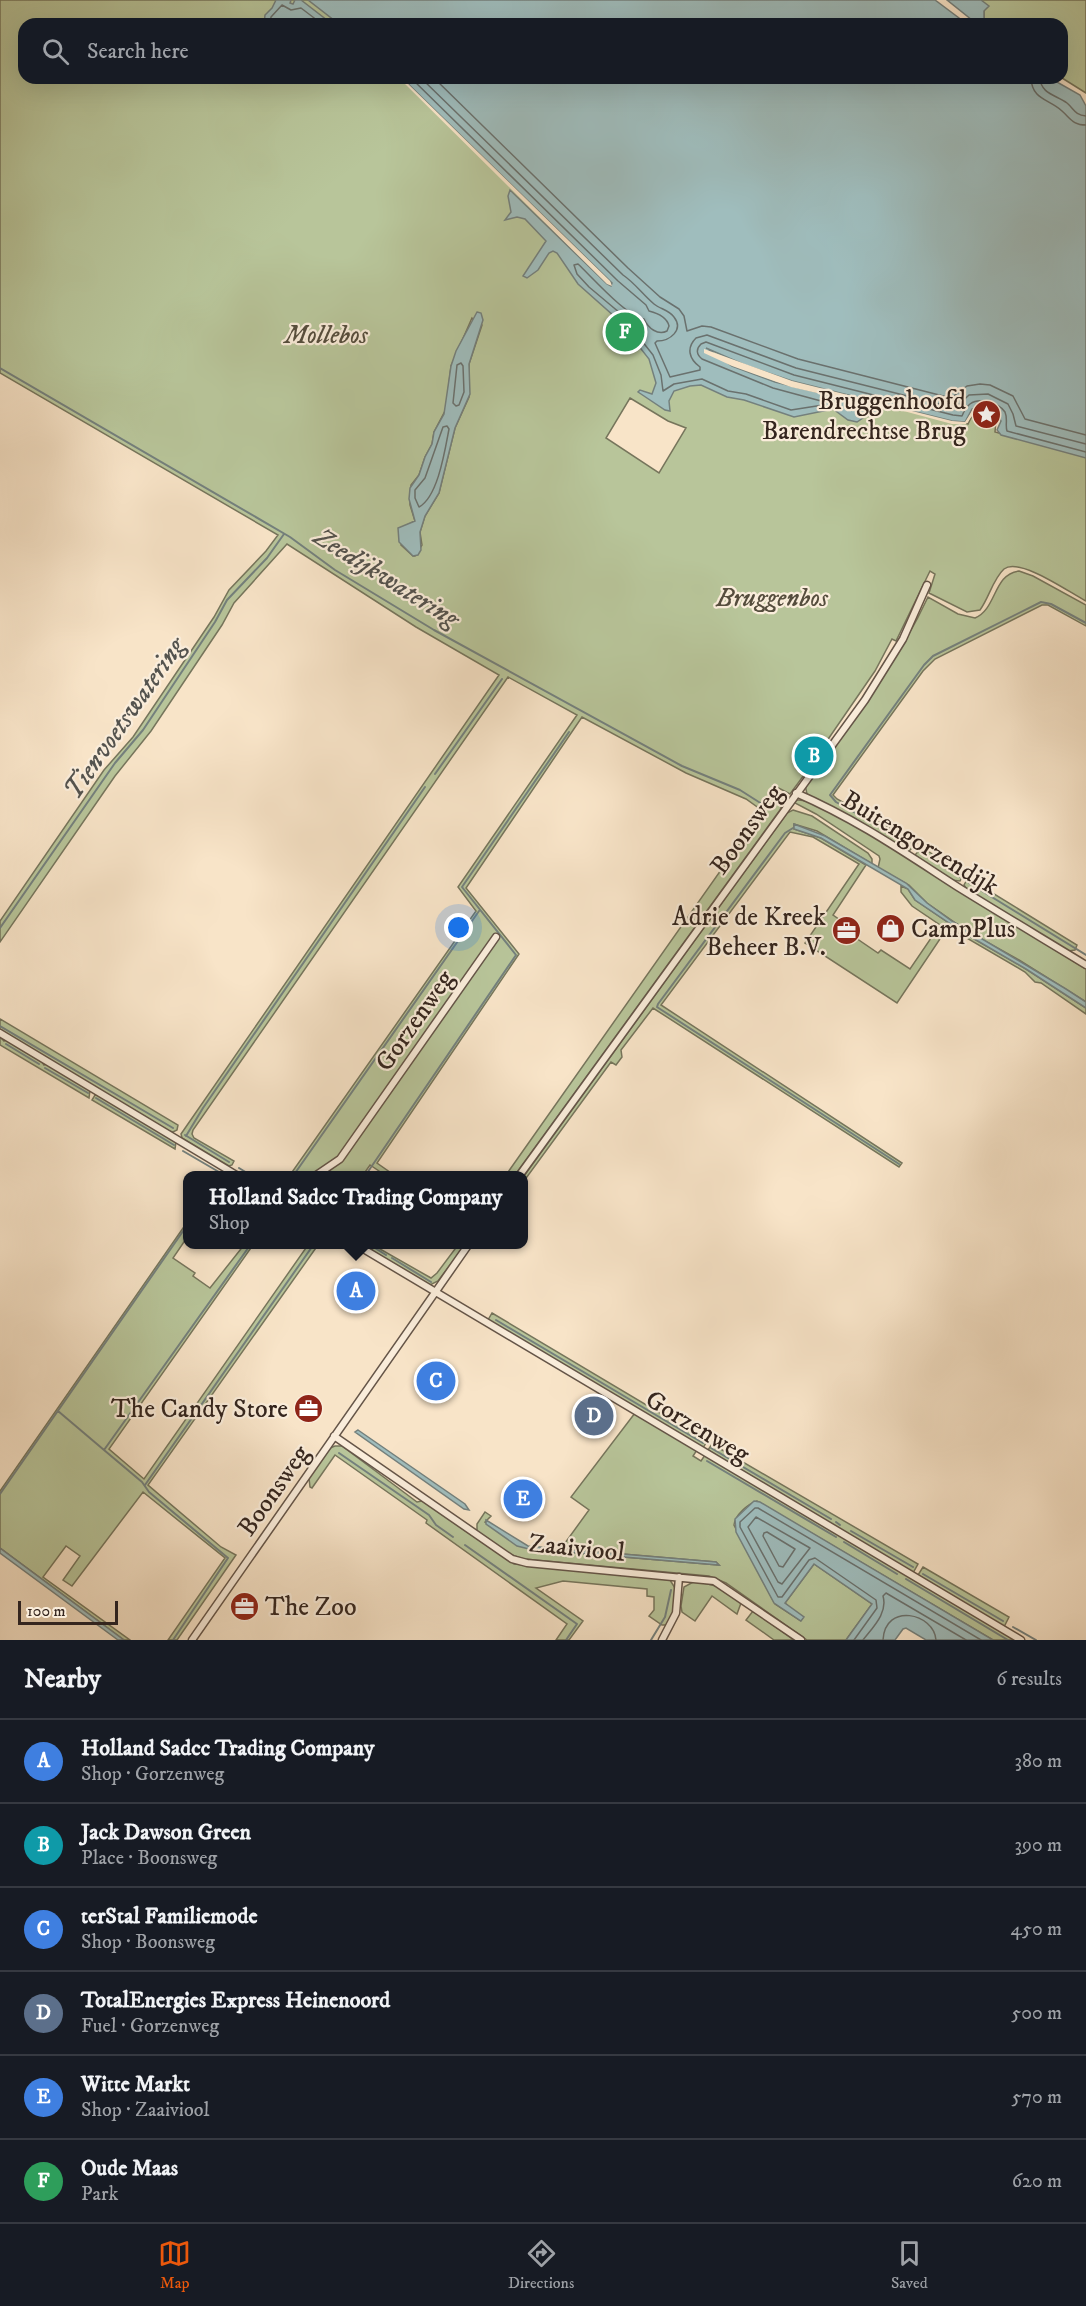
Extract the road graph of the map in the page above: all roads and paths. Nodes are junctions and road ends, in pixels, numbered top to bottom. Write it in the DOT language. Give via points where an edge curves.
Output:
graph roads {
  1 [pos="927,585"];
  2 [pos="796,793"];
  3 [pos="496,937"];
  4 [pos="1086,965"];
  5 [pos="0,1033"];
  6 [pos="230,1171"];
  7 [pos="322,1171"];
  8 [pos="523,1171"];
  9 [pos="362,1249"];
  10 [pos="466,1249"];
  11 [pos="435,1292"];
  12 [pos="334,1436"];
  13 [pos="679,1577"];
  14 [pos="192,1640"];
  15 [pos="662,1640"];
  16 [pos="801,1640"];
  17 [pos="1021,1640"];
  1 -- 2 [label="street, Boonsweg" via="884,672"];
  2 -- 4 [label="street, Buitengorzendijk" via="887,840"];
  2 -- 8 [label="street, Boonsweg"];
  3 -- 7 [label="street, Gorzenweg" via="340,1159"];
  5 -- 6 [label="street"];
  9 -- 11 [label="street, Gorzenweg"];
  10 -- 11 [label="street, Boonsweg"];
  11 -- 12 [label="street, Boonsweg"];
  11 -- 17 [label="street, Gorzenweg"];
  12 -- 13 [label="street, Zaaiviool" via="514,1560"];
  12 -- 14 [label="street, Boonsweg"];
  13 -- 15 [label="street" via="676,1613"];
  13 -- 16 [label="street, Zaaiviool" via="718,1582"];
}
